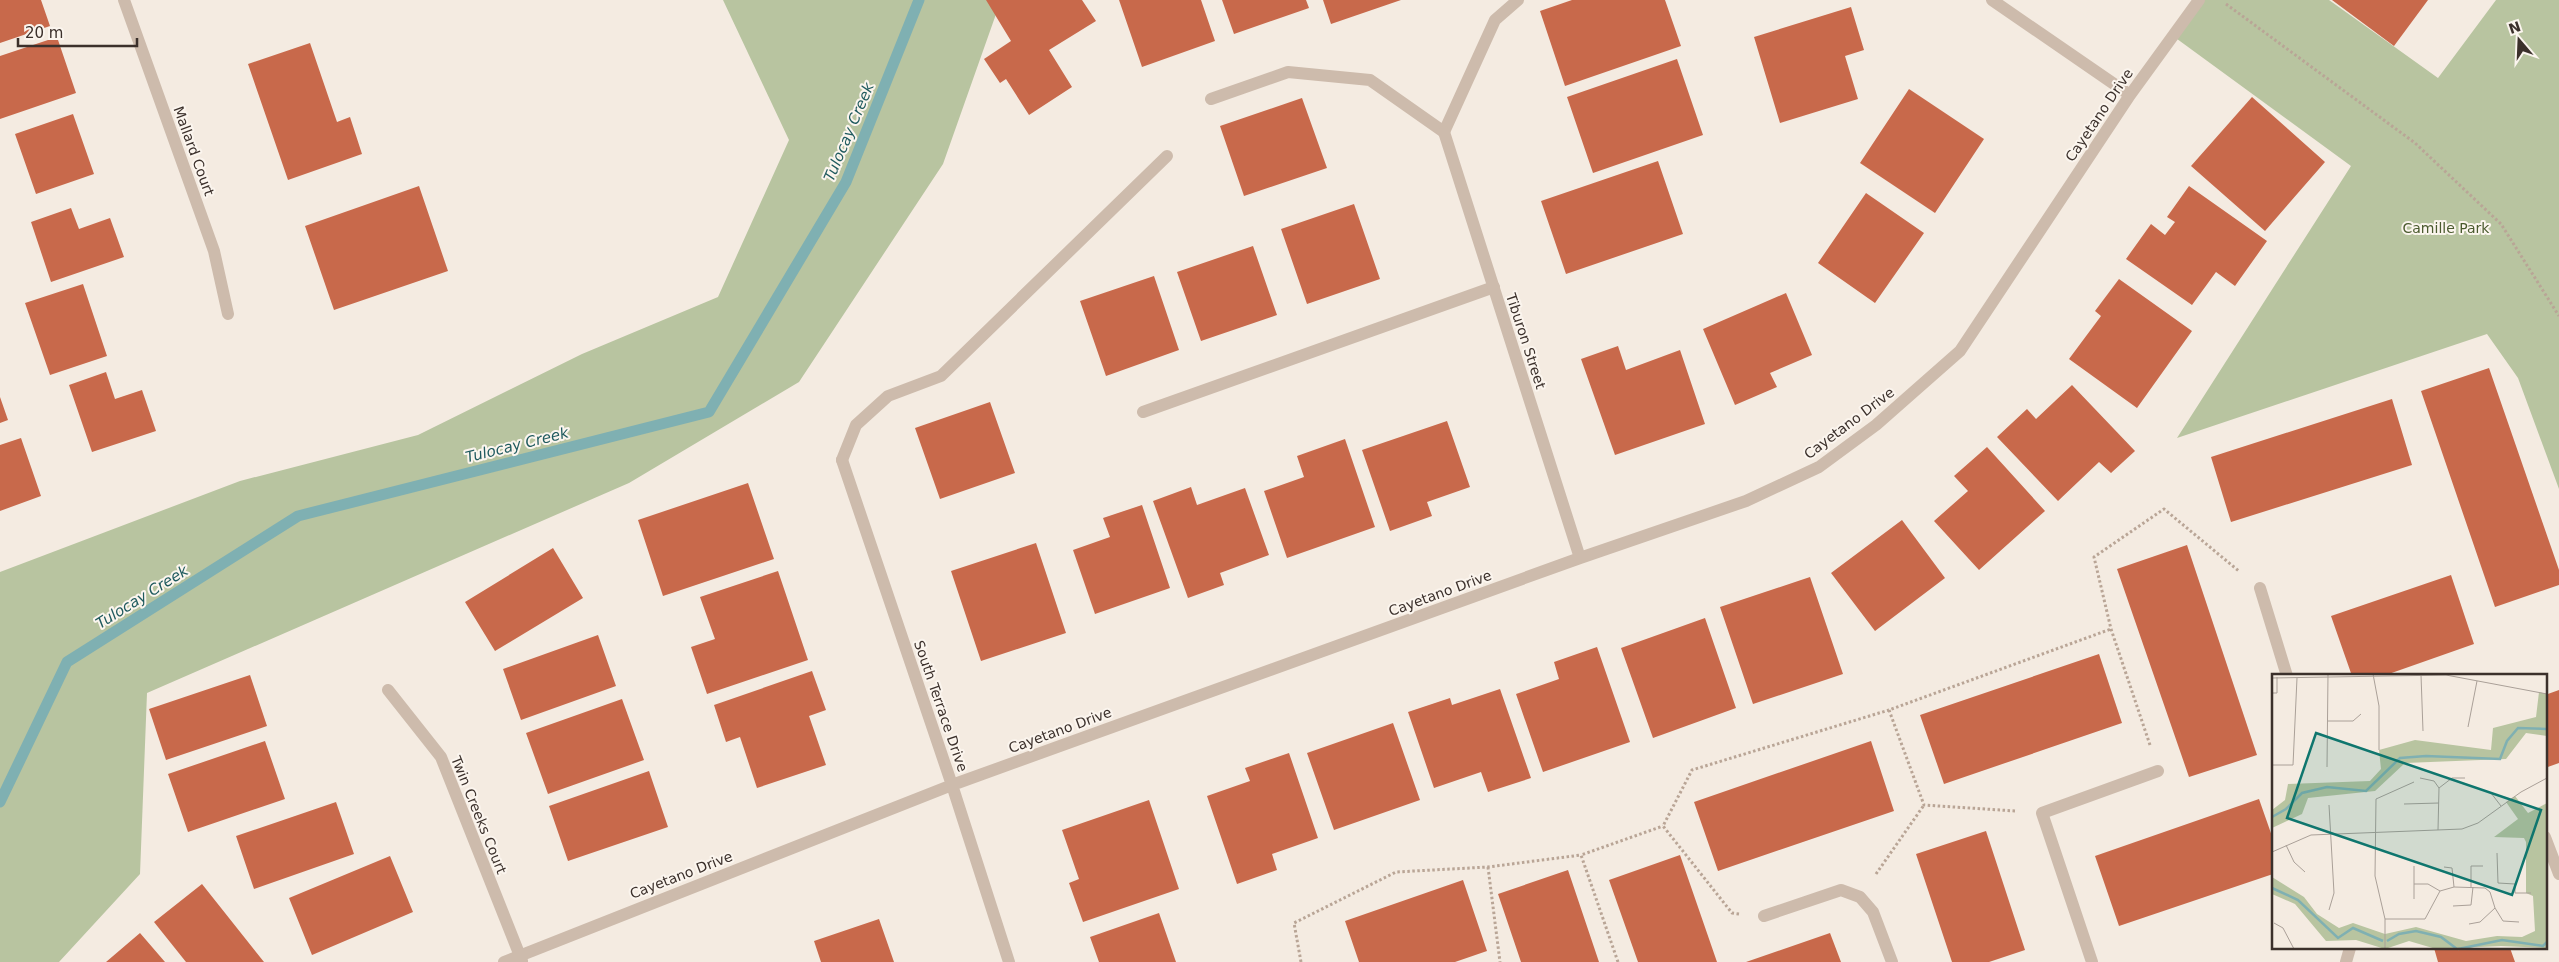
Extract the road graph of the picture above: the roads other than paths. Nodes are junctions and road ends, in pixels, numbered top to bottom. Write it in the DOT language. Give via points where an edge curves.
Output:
graph roads {
  1 [pos="124,0"];
  2 [pos="1518,0"];
  3 [pos="1992,0"];
  4 [pos="2199,0"];
  5 [pos="2130,94"];
  6 [pos="1211,99"];
  7 [pos="1444,132"];
  8 [pos="1168,156"];
  9 [pos="1494,287"];
  10 [pos="228,314"];
  11 [pos="1143,412"];
  12 [pos="1580,558"];
  13 [pos="2260,588"];
  14 [pos="2286,674"];
  15 [pos="388,690"];
  16 [pos="2158,771"];
  17 [pos="952,785"];
  18 [pos="2546,840"];
  19 [pos="2559,874"];
  20 [pos="1764,916"];
  21 [pos="521,958"];
  22 [pos="504,962"];
  23 [pos="1008,962"];
  24 [pos="1892,962"];
  25 [pos="2092,962"];
  1 -- 10 [label="street, Mallard Court" via="214,252"];
  2 -- 7 [label="street" via="1495,20"];
  3 -- 5 [label="street"];
  4 -- 5 [label="street, Cayetano Drive"];
  5 -- 12 [label="street, Cayetano Drive" via="1960,351 1876,424 1819,467 1746,501"];
  6 -- 7 [label="street" via="1288,72 1370,80"];
  7 -- 9 [label="street, Tiburon Street"];
  8 -- 17 [label="street, South Terrace Drive" via="941,376 888,396 856,425 842,460"];
  9 -- 11 [label="street"];
  9 -- 12 [label="street, Tiburon Street"];
  12 -- 17 [label="street, Cayetano Drive"];
  13 -- 14 [label="street"];
  15 -- 21 [label="street, Twin Creeks Court" via="441,757"];
  16 -- 25 [label="street" via="2042,813"];
  17 -- 21 [label="street, Cayetano Drive"];
  17 -- 23 [label="street, South Terrace Drive"];
  18 -- 19 [label="street"];
  20 -- 24 [label="street" via="1841,890 1860,897 1873,912"];
  21 -- 22 [label="street, Cayetano Drive"];
}
